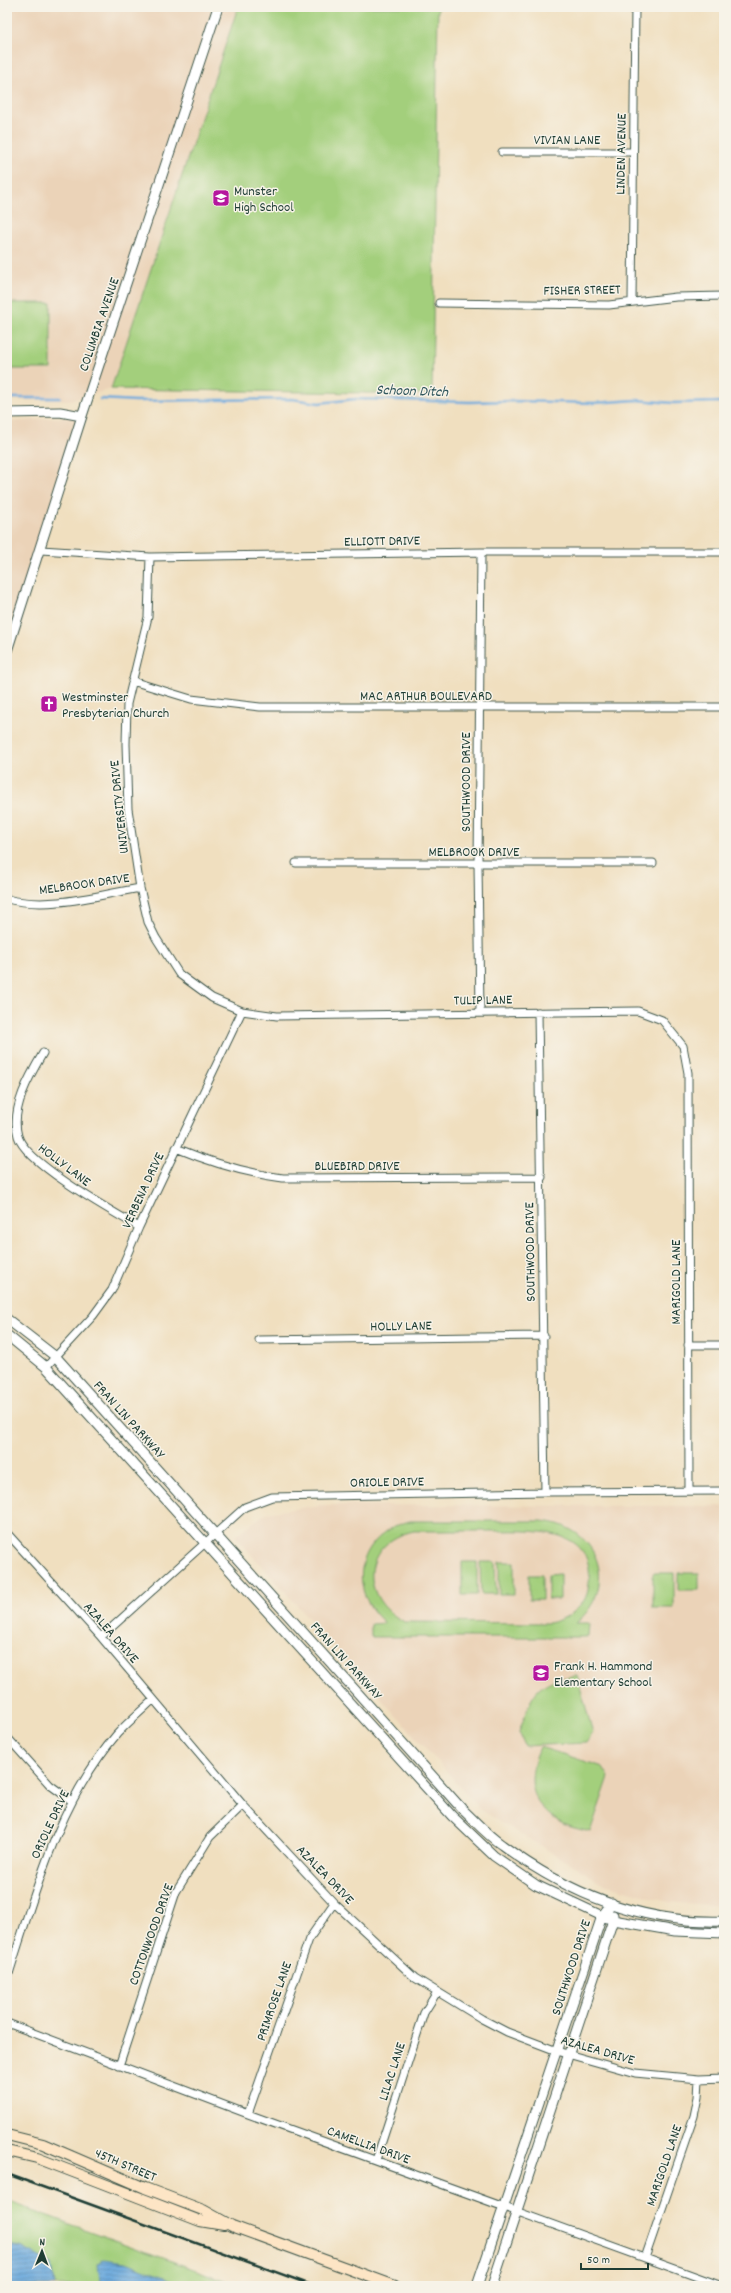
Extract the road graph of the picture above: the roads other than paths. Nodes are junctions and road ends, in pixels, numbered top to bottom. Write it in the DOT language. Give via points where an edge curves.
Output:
graph roads {
  1 [pos="218,7"];
  2 [pos="635,7"];
  3 [pos="502,152"];
  4 [pos="633,152"];
  5 [pos="724,296"];
  6 [pos="632,302"];
  7 [pos="440,303"];
  8 [pos="7,414"];
  9 [pos="82,416"];
  10 [pos="41,550"];
  11 [pos="481,552"];
  12 [pos="724,552"];
  13 [pos="150,558"];
  14 [pos="7,651"];
  15 [pos="132,681"];
  16 [pos="480,708"];
  17 [pos="724,708"];
  18 [pos="296,863"];
  19 [pos="653,863"];
  20 [pos="478,864"];
  21 [pos="140,888"];
  22 [pos="7,899"];
  23 [pos="242,1010"];
  24 [pos="480,1012"];
  25 [pos="538,1012"];
  26 [pos="43,1053"];
  27 [pos="688,1073"];
  28 [pos="176,1148"];
  29 [pos="542,1177"];
  30 [pos="139,1227"];
  31 [pos="7,1319"];
  32 [pos="7,1335"];
  33 [pos="544,1336"];
  34 [pos="259,1340"];
  35 [pos="724,1344"];
  36 [pos="688,1345"];
  37 [pos="56,1356"];
  38 [pos="46,1367"];
  39 [pos="689,1491"];
  40 [pos="724,1491"];
  41 [pos="545,1492"];
  42 [pos="7,1533"];
  43 [pos="215,1533"];
  44 [pos="205,1542"];
  45 [pos="101,1637"];
  46 [pos="153,1700"];
  47 [pos="7,1738"];
  48 [pos="72,1801"];
  49 [pos="243,1805"];
  50 [pos="334,1903"];
  51 [pos="612,1903"];
  52 [pos="602,1916"];
  53 [pos="613,1920"];
  54 [pos="724,1921"];
  55 [pos="724,1934"];
  56 [pos="7,1980"];
  57 [pos="437,1992"];
  58 [pos="7,2023"];
  59 [pos="557,2052"];
  60 [pos="568,2055"];
  61 [pos="118,2066"];
  62 [pos="699,2078"];
  63 [pos="724,2078"];
  64 [pos="248,2114"];
  65 [pos="7,2135"];
  66 [pos="7,2151"];
  67 [pos="376,2160"];
  68 [pos="505,2207"];
  69 [pos="516,2211"];
  70 [pos="232,2226"];
  71 [pos="645,2258"];
  72 [pos="395,2286"];
  73 [pos="477,2286"];
  74 [pos="492,2286"];
  75 [pos="722,2286"];
  1 -- 9 [label="street, COLUMBIA AVENUE"];
  2 -- 4 [label="street, LINDEN AVENUE"];
  3 -- 4 [label="street, VIVIAN LANE"];
  4 -- 6 [label="street, LINDEN AVENUE"];
  5 -- 6 [label="street, FISHER STREET" via="676,297"];
  6 -- 7 [label="street, FISHER STREET" via="609,305"];
  8 -- 9 [label="street" via="60,412"];
  9 -- 10 [label="street, COLUMBIA AVENUE"];
  10 -- 13 [label="street, ELLIOTT DRIVE"];
  10 -- 14 [label="street, COLUMBIA AVENUE"];
  11 -- 12 [label="street, ELLIOTT DRIVE"];
  11 -- 13 [label="street, ELLIOTT DRIVE"];
  11 -- 16 [label="street, SOUTHWOOD DRIVE"];
  13 -- 15 [label="street, UNIVERSITY DRIVE" via="148,617"];
  15 -- 16 [label="street, MAC ARTHUR BOULEVARD" via="191,699 260,707"];
  15 -- 21 [label="street, UNIVERSITY DRIVE" via="127,704 126,772 128,809"];
  16 -- 17 [label="street, MAC ARTHUR BOULEVARD"];
  16 -- 20 [label="street, SOUTHWOOD DRIVE"];
  18 -- 20 [label="street, MELBROOK DRIVE"];
  19 -- 20 [label="street, MELBROOK DRIVE"];
  20 -- 24 [label="street, SOUTHWOOD DRIVE"];
  21 -- 22 [label="street, MELBROOK DRIVE" via="42,904 25,904"];
  21 -- 23 [label="street, UNIVERSITY DRIVE" via="151,927 179,974 212,998"];
  23 -- 24 [label="street, TULIP LANE" via="276,1016"];
  23 -- 28 [label="street, VERBENA DRIVE"];
  24 -- 25 [label="street, TULIP LANE"];
  25 -- 27 [label="street, TULIP LANE" via="638,1010 662,1020 683,1046"];
  25 -- 29 [label="street, SOUTHWOOD DRIVE"];
  26 -- 30 [label="street, HOLLY LANE" via="31,1073 17,1118 18,1136 23,1146 26,1151 90,1198"];
  27 -- 36 [label="street, MARIGOLD LANE"];
  28 -- 29 [label="street, BLUEBIRD DRIVE" via="216,1164 283,1178"];
  28 -- 30 [label="street, VERBENA DRIVE"];
  29 -- 33 [label="street, SOUTHWOOD DRIVE"];
  30 -- 37 [label="street, VERBENA DRIVE" via="112,1290 93,1316"];
  31 -- 37 [label="street, FRAN LIN PARKWAY"];
  32 -- 38 [label="street, FRAN LIN PARKWAY"];
  33 -- 34 [label="street, HOLLY LANE"];
  33 -- 41 [label="street, SOUTHWOOD DRIVE"];
  35 -- 36 [label="street"];
  36 -- 39 [label="street, MARIGOLD LANE"];
  37 -- 38 [label="street, VERBENA DRIVE"];
  37 -- 43 [label="street, FRAN LIN PARKWAY"];
  38 -- 44 [label="street, FRAN LIN PARKWAY"];
  39 -- 40 [label="street, ORIOLE DRIVE"];
  39 -- 41 [label="street, ORIOLE DRIVE"];
  41 -- 43 [label="street, ORIOLE DRIVE" via="272,1497 246,1507"];
  42 -- 45 [label="street, AZALEA DRIVE"];
  43 -- 44 [label="street, ORIOLE DRIVE"];
  43 -- 51 [label="street, FRAN LIN PARKWAY" via="462,1809 501,1845 542,1872 566,1886"];
  44 -- 45 [label="street, ORIOLE DRIVE"];
  44 -- 52 [label="street, FRAN LIN PARKWAY" via="452,1816 494,1856 536,1885"];
  45 -- 46 [label="street, AZALEA DRIVE"];
  46 -- 48 [label="street, ORIOLE DRIVE" via="118,1733 97,1759"];
  46 -- 49 [label="street, AZALEA DRIVE"];
  47 -- 48 [label="street" via="50,1785"];
  48 -- 56 [label="street, ORIOLE DRIVE" via="46,1857"];
  49 -- 50 [label="street, AZALEA DRIVE"];
  49 -- 61 [label="street, COTTONWOOD DRIVE" via="210,1837 176,1892"];
  50 -- 57 [label="street, AZALEA DRIVE" via="396,1962"];
  50 -- 64 [label="street, PRIMROSE LANE" via="309,1939"];
  51 -- 52 [label="street, SOUTHWOOD DRIVE"];
  51 -- 53 [label="street, SOUTHWOOD DRIVE"];
  51 -- 54 [label="street, FRAN LIN PARKWAY" via="632,1910 677,1919"];
  52 -- 53 [label="street, FRAN LIN PARKWAY"];
  52 -- 59 [label="street, SOUTHWOOD DRIVE"];
  53 -- 55 [label="street, FRAN LIN PARKWAY" via="675,1931"];
  53 -- 60 [label="street, SOUTHWOOD DRIVE"];
  57 -- 59 [label="street, AZALEA DRIVE" via="507,2032"];
  57 -- 67 [label="street, LILAC LANE" via="424,2013"];
  58 -- 61 [label="street, CAMELLIA DRIVE"];
  59 -- 60 [label="street, AZALEA DRIVE"];
  59 -- 68 [label="street, SOUTHWOOD DRIVE"];
  60 -- 62 [label="street, AZALEA DRIVE" via="635,2073"];
  60 -- 69 [label="street, SOUTHWOOD DRIVE"];
  61 -- 64 [label="street, CAMELLIA DRIVE"];
  62 -- 63 [label="street, AZALEA DRIVE"];
  62 -- 71 [label="street, MARIGOLD LANE" via="694,2116"];
  64 -- 67 [label="street, CAMELLIA DRIVE"];
  65 -- 70 [label="main road, 45TH STREET" via="43,2144 203,2210"];
  66 -- 70 [label="main road, 45TH STREET" via="37,2158 200,2221"];
  67 -- 68 [label="street, CAMELLIA DRIVE"];
  68 -- 69 [label="street, CAMELLIA DRIVE"];
  68 -- 73 [label="street, SOUTHWOOD DRIVE"];
  69 -- 71 [label="street, CAMELLIA DRIVE"];
  69 -- 74 [label="street, SOUTHWOOD DRIVE"];
  70 -- 72 [label="main road, 45TH STREET"];
  71 -- 75 [label="street, CAMELLIA DRIVE"];
}
